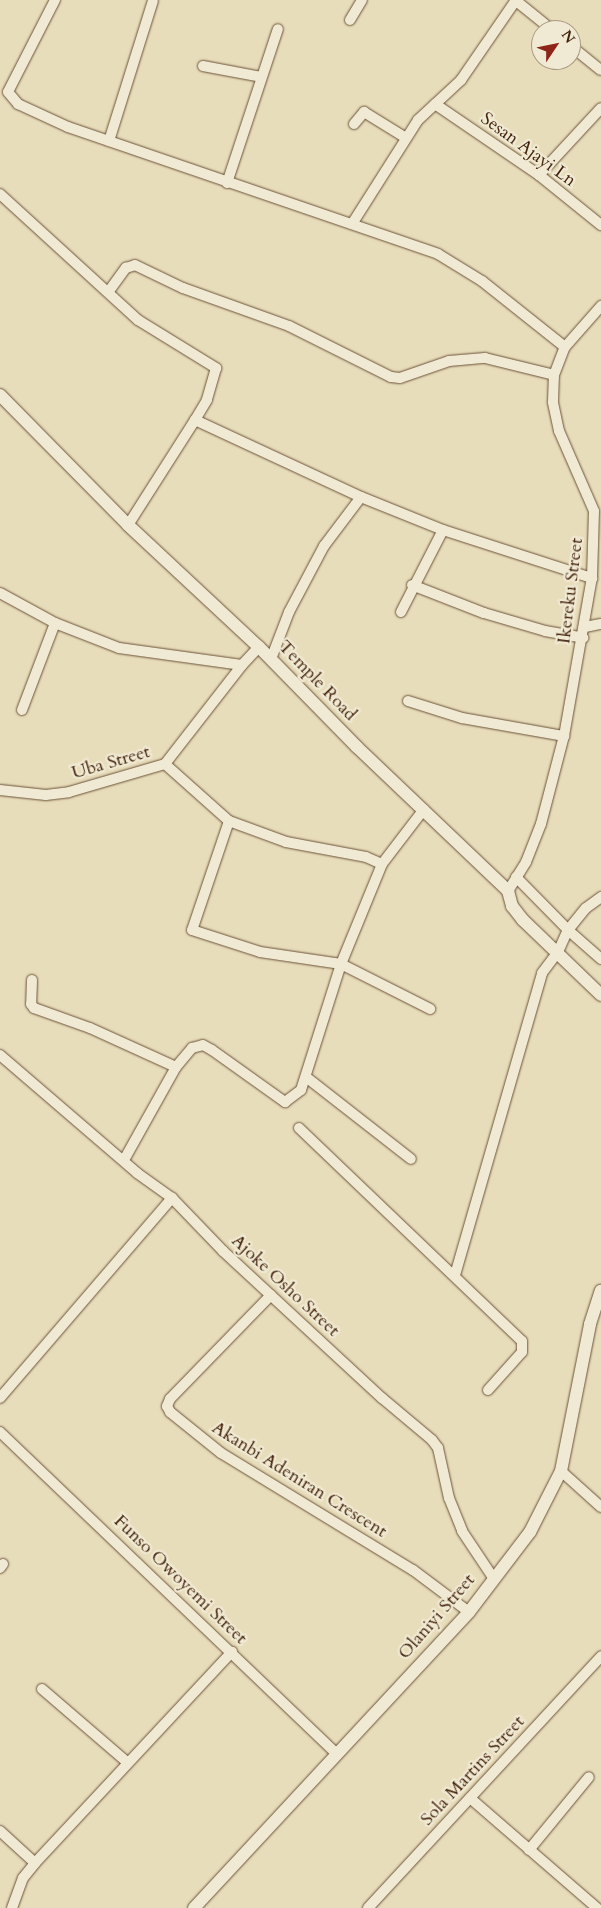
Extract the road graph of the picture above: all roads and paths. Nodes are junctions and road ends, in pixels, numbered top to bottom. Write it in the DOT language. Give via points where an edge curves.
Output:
graph roads {
  1 [pos="55,0"];
  2 [pos="362,0"];
  3 [pos="515,0"];
  4 [pos="153,1"];
  5 [pos="350,20"];
  6 [pos="540,20"];
  7 [pos="278,29"];
  8 [pos="581,54"];
  9 [pos="203,66"];
  10 [pos="601,70"];
  11 [pos="262,77"];
  12 [pos="435,104"];
  13 [pos="601,108"];
  14 [pos="354,124"];
  15 [pos="406,138"];
  16 [pos="109,141"];
  17 [pos="539,175"];
  18 [pos="227,183"];
  19 [pos="0,194"];
  20 [pos="352,224"];
  21 [pos="601,225"];
  22 [pos="109,291"];
  23 [pos="601,306"];
  24 [pos="565,347"];
  25 [pos="554,375"];
  26 [pos="0,395"];
  27 [pos="195,420"];
  28 [pos="361,497"];
  29 [pos="128,525"];
  30 [pos="443,530"];
  31 [pos="592,578"];
  32 [pos="412,585"];
  33 [pos="0,593"];
  34 [pos="401,612"];
  35 [pos="56,623"];
  36 [pos="601,624"];
  37 [pos="585,627"];
  38 [pos="583,638"];
  39 [pos="259,647"];
  40 [pos="271,659"];
  41 [pos="242,665"];
  42 [pos="408,701"];
  43 [pos="22,710"];
  44 [pos="564,736"];
  45 [pos="165,764"];
  46 [pos="0,790"];
  47 [pos="424,808"];
  48 [pos="229,821"];
  49 [pos="382,864"];
  50 [pos="516,877"];
  51 [pos="508,891"];
  52 [pos="601,897"];
  53 [pos="568,930"];
  54 [pos="558,952"];
  55 [pos="601,959"];
  56 [pos="341,964"];
  57 [pos="32,980"];
  58 [pos="601,995"];
  59 [pos="430,1009"];
  60 [pos="0,1055"];
  61 [pos="176,1067"];
  62 [pos="306,1077"];
  63 [pos="299,1128"];
  64 [pos="410,1158"];
  65 [pos="124,1160"];
  66 [pos="172,1198"];
  67 [pos="455,1275"];
  68 [pos="601,1291"];
  69 [pos="271,1295"];
  70 [pos="488,1390"];
  71 [pos="0,1398"];
  72 [pos="0,1432"];
  73 [pos="561,1471"];
  74 [pos="601,1508"];
  75 [pos="494,1579"];
  76 [pos="469,1612"];
  77 [pos="232,1652"];
  78 [pos="601,1656"];
  79 [pos="42,1688"];
  80 [pos="336,1753"];
  81 [pos="127,1762"];
  82 [pos="589,1777"];
  83 [pos="470,1798"];
  84 [pos="0,1831"];
  85 [pos="528,1850"];
  86 [pos="35,1863"];
  87 [pos="12,1908"];
  88 [pos="194,1908"];
  89 [pos="368,1908"];
  90 [pos="597,1908"];
  1 -- 16 [label="street" via="8,92 11,99 68,127"];
  2 -- 5 [label="street"];
  3 -- 6 [label="street"];
  3 -- 12 [label="street" via="461,80"];
  4 -- 16 [label="street"];
  7 -- 11 [label="street"];
  8 -- 10 [label="street"];
  9 -- 11 [label="street"];
  11 -- 18 [label="street"];
  12 -- 15 [label="street"];
  12 -- 17 [label="street, Sesan Ajayi Ln"];
  13 -- 17 [label="street"];
  14 -- 15 [label="street" via="364,112"];
  15 -- 20 [label="street"];
  16 -- 18 [label="street"];
  17 -- 21 [label="street, Sesan Ajayi Ln"];
  18 -- 20 [label="street"];
  19 -- 22 [label="street"];
  20 -- 24 [label="street" via="438,254 482,281"];
  22 -- 25 [label="street" via="126,268 135,265 184,288 289,326 391,377 400,378 449,361 485,358"];
  22 -- 27 [label="street" via="138,320 216,368 207,400"];
  23 -- 24 [label="street, Ikereku Street"];
  24 -- 25 [label="street, Ikereku Street"];
  25 -- 31 [label="street, Ikereku Street" via="553,402 559,430 594,512"];
  26 -- 29 [label="street, Temple Road"];
  27 -- 28 [label="street"];
  27 -- 29 [label="street"];
  28 -- 30 [label="street"];
  28 -- 40 [label="street" via="324,546 289,612"];
  29 -- 39 [label="street, Temple Road"];
  30 -- 31 [label="street"];
  30 -- 32 [label="street"];
  31 -- 37 [label="street, Ikereku Street"];
  32 -- 34 [label="street"];
  32 -- 38 [label="street" via="484,613 545,631"];
  33 -- 35 [label="street"];
  35 -- 41 [label="street" via="119,648"];
  35 -- 43 [label="street"];
  36 -- 37 [label="street"];
  37 -- 38 [label="street, Ikereku Street"];
  38 -- 44 [label="street, Ikereku Street"];
  39 -- 40 [label="street, Temple Road"];
  39 -- 41 [label="street, Uba Street"];
  40 -- 47 [label="street, Temple Road" via="356,747"];
  41 -- 45 [label="street, Uba Street"];
  42 -- 44 [label="street" via="462,718"];
  44 -- 50 [label="street, Ikereku Street" via="541,824"];
  45 -- 46 [label="street, Uba Street" via="69,792 24,794"];
  45 -- 48 [label="street"];
  47 -- 49 [label="street"];
  47 -- 51 [label="street, Temple Road"];
  48 -- 49 [label="street" via="286,842 366,857"];
  48 -- 56 [label="street" via="192,930 260,952"];
  49 -- 56 [label="street"];
  50 -- 51 [label="street, Ikereku Street"];
  50 -- 53 [label="street"];
  51 -- 54 [label="street, Temple Road" via="512,906 523,920"];
  52 -- 53 [label="street" via="586,908"];
  53 -- 54 [label="street"];
  53 -- 55 [label="street"];
  54 -- 58 [label="street, Temple Road"];
  54 -- 67 [label="street" via="542,973"];
  56 -- 59 [label="street"];
  56 -- 62 [label="street"];
  57 -- 61 [label="street" via="31,1004 34,1008 90,1028"];
  60 -- 65 [label="street, Ajoke Osho Street"];
  61 -- 62 [label="street" via="192,1048 202,1046 285,1102 301,1090"];
  61 -- 65 [label="street"];
  62 -- 64 [label="street"];
  63 -- 67 [label="street"];
  65 -- 66 [label="street, Ajoke Osho Street"];
  66 -- 69 [label="street, Ajoke Osho Street"];
  66 -- 71 [label="street"];
  67 -- 70 [label="street" via="511,1329 524,1347"];
  68 -- 73 [label="street, Olaniyi Street" via="590,1324"];
  69 -- 75 [label="street, Ajoke Osho Street" via="432,1440 438,1448 448,1498 462,1531"];
  69 -- 76 [label="street, Akanbi Adeniran Crescent" via="170,1399 170,1412 220,1453 413,1570"];
  72 -- 77 [label="street, Funso Owoyemi Street"];
  73 -- 74 [label="street"];
  73 -- 75 [label="street, Olaniyi Street" via="542,1512"];
  75 -- 76 [label="street, Olaniyi Street"];
  76 -- 80 [label="street, Olaniyi Street"];
  77 -- 80 [label="street, Funso Owoyemi Street"];
  77 -- 81 [label="street"];
  78 -- 83 [label="street, Sola Martins Street"];
  79 -- 81 [label="street"];
  80 -- 88 [label="street, Olaniyi Street"];
  81 -- 86 [label="street"];
  82 -- 85 [label="street"];
  83 -- 85 [label="street"];
  83 -- 89 [label="street, Sola Martins Street"];
  84 -- 86 [label="street"];
  85 -- 90 [label="street"];
  86 -- 87 [label="street" via="23,1878"];
}
